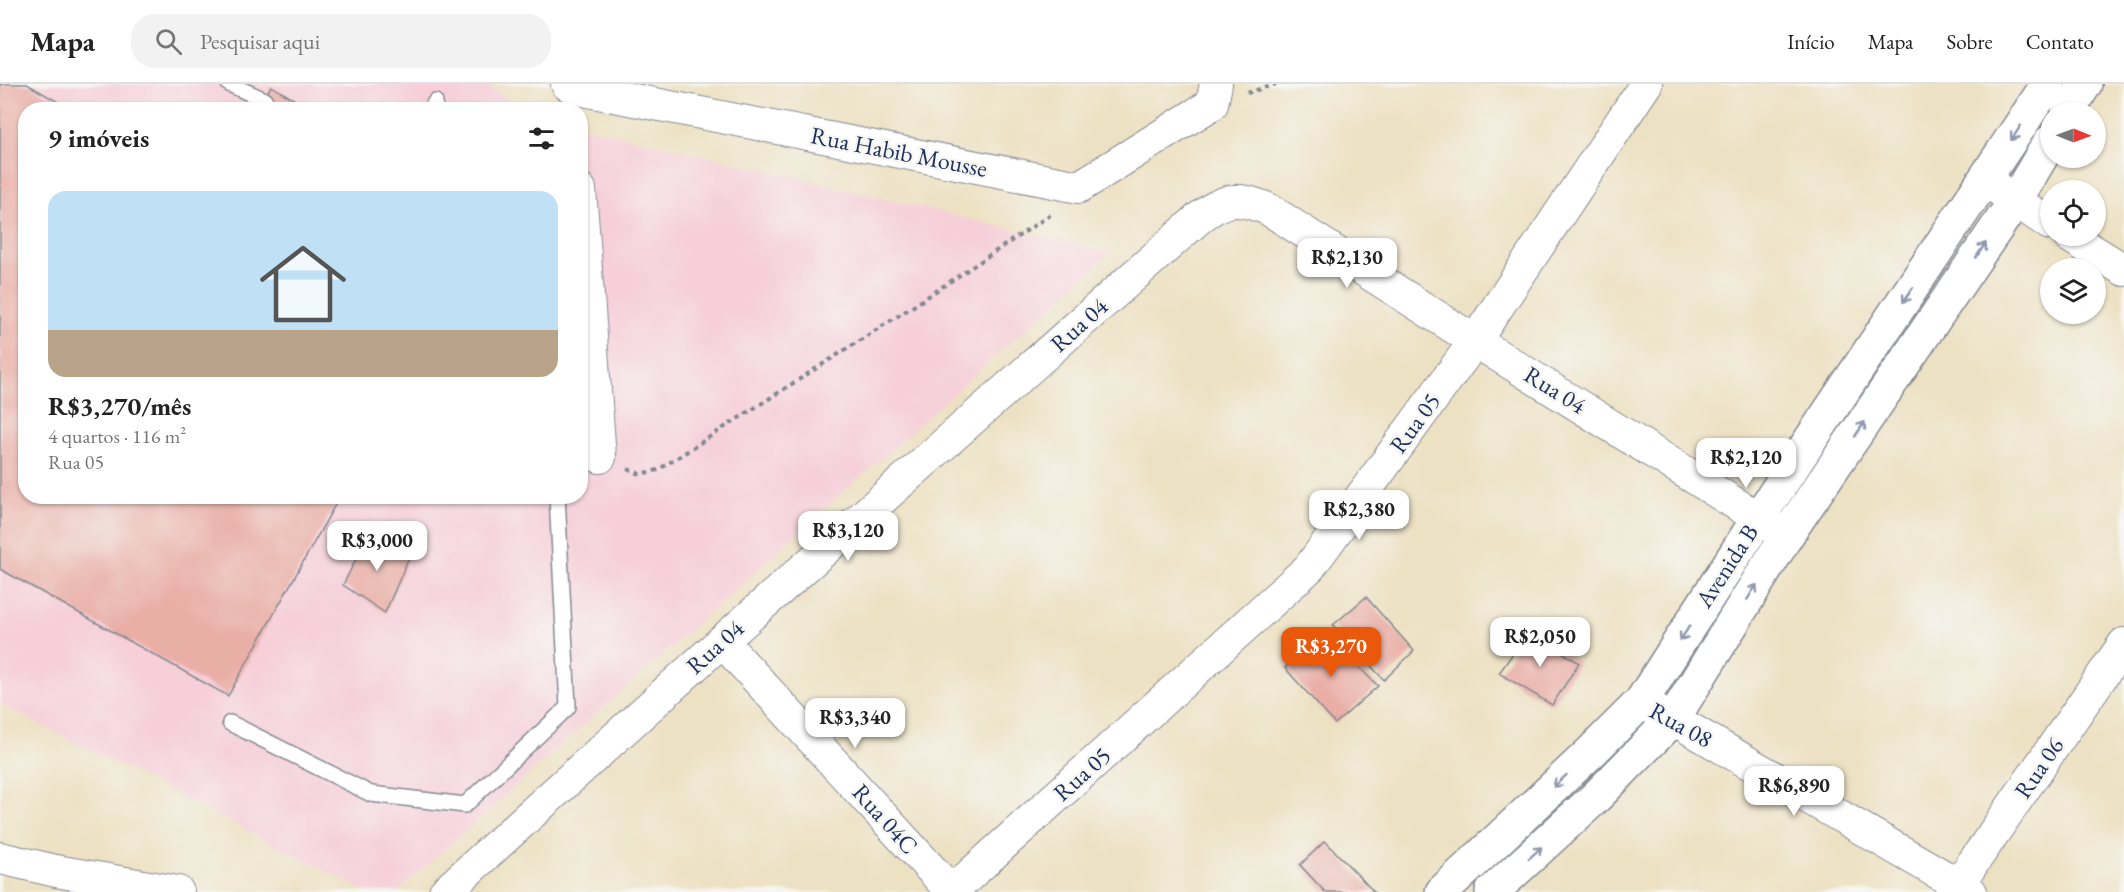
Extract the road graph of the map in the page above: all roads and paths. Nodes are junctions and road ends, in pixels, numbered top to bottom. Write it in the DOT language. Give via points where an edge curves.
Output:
graph roads {
  1 [pos="229,84"];
  2 [pos="1646,84"];
  3 [pos="2048,84"];
  4 [pos="2085,84"];
  5 [pos="572,94"];
  6 [pos="1214,94"];
  7 [pos="265,100"];
  8 [pos="2074,102"];
  9 [pos="2040,159"];
  10 [pos="1985,180"];
  11 [pos="1079,187"];
  12 [pos="2015,201"];
  13 [pos="2040,217"];
  14 [pos="2085,246"];
  15 [pos="2124,270"];
  16 [pos="588,296"];
  17 [pos="1475,341"];
  18 [pos="600,457"];
  19 [pos="557,504"];
  20 [pos="1759,517"];
  21 [pos="1787,536"];
  22 [pos="722,641"];
  23 [pos="2124,644"];
  24 [pos="1641,702"];
  25 [pos="1673,718"];
  26 [pos="230,723"];
  27 [pos="0,858"];
  28 [pos="54,881"];
  29 [pos="1961,890"];
  30 [pos="178,892"];
  31 [pos="445,892"];
  32 [pos="951,892"];
  33 [pos="1442,892"];
  34 [pos="1492,892"];
  1 -- 7 [label="lane"];
  2 -- 17 [label="street, Rua 05"];
  3 -- 10 [label="street, Avenida B, one-way"];
  4 -- 8 [label="street"];
  5 -- 11 [label="street, Rua Habib Mousse"];
  6 -- 11 [label="street"];
  9 -- 12 [label="street, Avenida B"];
  10 -- 12 [label="street"];
  10 -- 20 [label="street, Avenida B, one-way"];
  11 -- 18 [label="path" via="1050,216 658,470 640,474"];
  12 -- 13 [label="street"];
  21 -- 12 [label="street, Avenida B, one-way"];
  14 -- 15 [label="street"];
  16 -- 18 [label="street"];
  17 -- 20 [label="street, Rua 04"];
  17 -- 22 [label="street, Rua 04" via="1268,209 1233,199 1214,206"];
  17 -- 32 [label="street, Rua 05" via="1309,568"];
  19 -- 26 [label="lane" via="568,707 465,805 370,794"];
  20 -- 21 [label="street, Rua 04"];
  20 -- 24 [label="street, Avenida B, one-way"];
  25 -- 21 [label="street, Avenida B, one-way"];
  22 -- 31 [label="street, Rua 04"];
  22 -- 32 [label="street, Rua 04C"];
  23 -- 29 [label="street, Rua 06"];
  24 -- 25 [label="street, Rua 08"];
  24 -- 33 [label="street, Avenida B, one-way"];
  25 -- 29 [label="street, Rua 08"];
  34 -- 25 [label="street, Avenida B, one-way" via="1596,797"];
  27 -- 28 [label="street"];
  28 -- 30 [label="street"];
}
